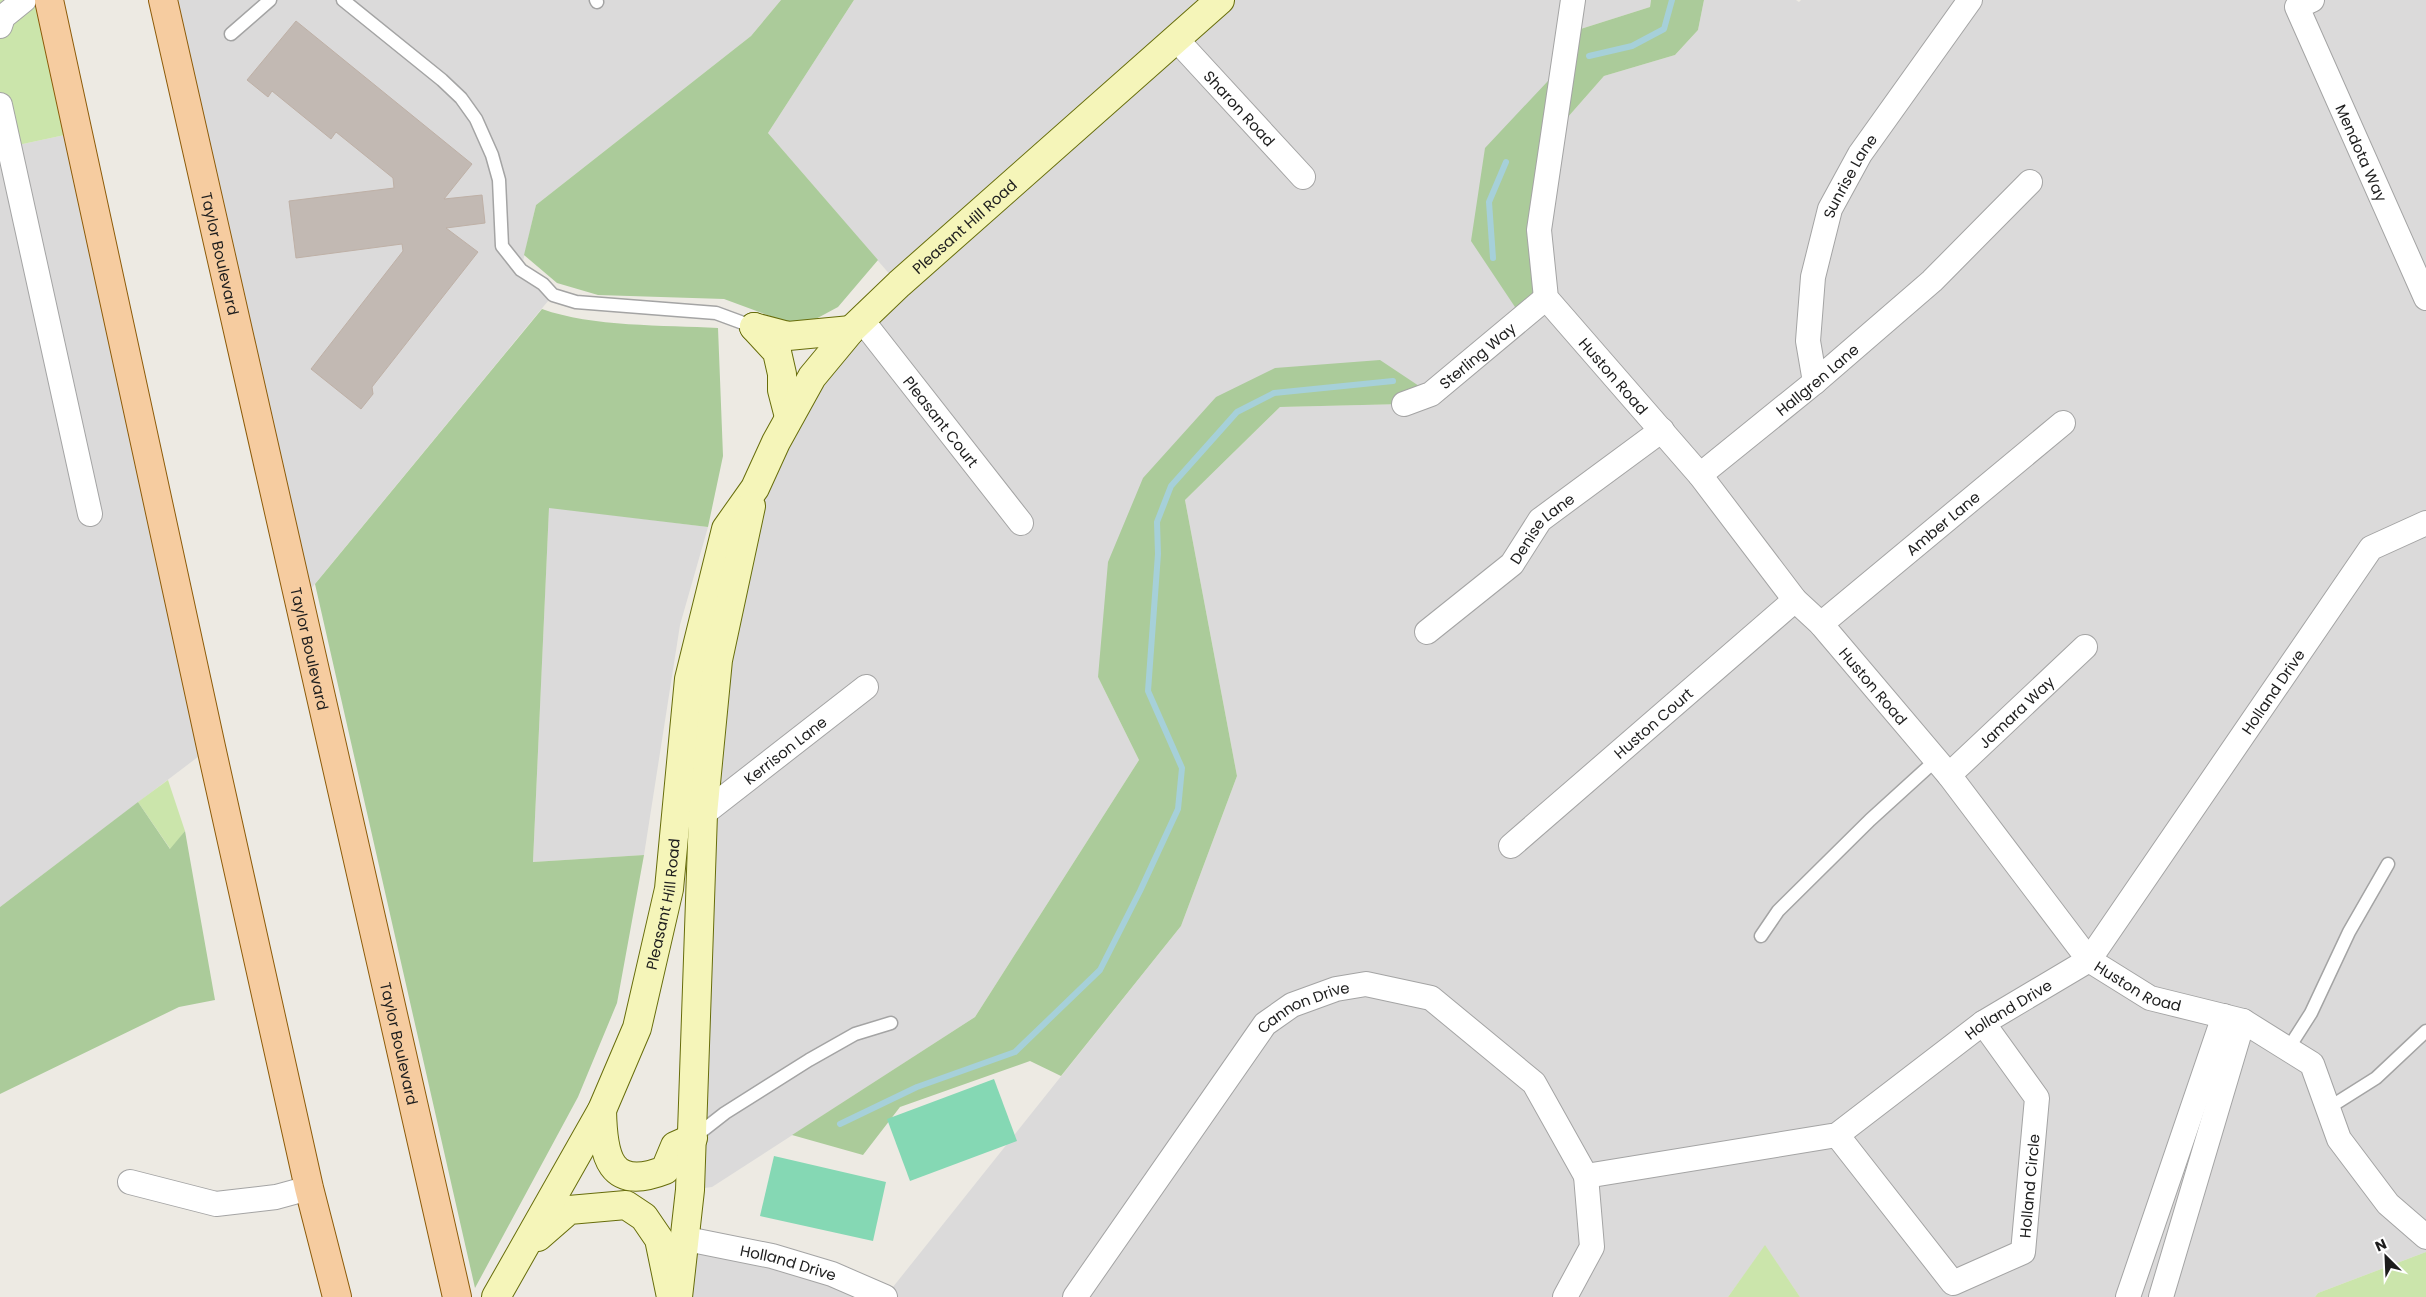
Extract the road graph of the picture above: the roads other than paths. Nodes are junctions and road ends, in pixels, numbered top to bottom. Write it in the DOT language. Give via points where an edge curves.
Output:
graph roads {
  1 [pos="24,0"];
  2 [pos="49,0"];
  3 [pos="164,0"];
  4 [pos="270,0"];
  5 [pos="343,0"];
  6 [pos="1220,0"];
  7 [pos="1573,0"];
  8 [pos="1970,0"];
  9 [pos="2304,3"];
  10 [pos="0,26"];
  11 [pos="231,34"];
  12 [pos="1176,39"];
  13 [pos="0,105"];
  14 [pos="4,148"];
  15 [pos="1303,177"];
  16 [pos="2030,182"];
  17 [pos="1546,298"];
  18 [pos="2426,298"];
  19 [pos="856,325"];
  20 [pos="754,327"];
  21 [pos="1815,382"];
  22 [pos="1404,404"];
  23 [pos="789,417"];
  24 [pos="2063,423"];
  25 [pos="1662,430"];
  26 [pos="1700,475"];
  27 [pos="755,488"];
  28 [pos="90,514"];
  29 [pos="1021,523"];
  30 [pos="2426,523"];
  31 [pos="1795,600"];
  32 [pos="1821,624"];
  33 [pos="1427,632"];
  34 [pos="2085,647"];
  35 [pos="866,686"];
  36 [pos="1942,768"];
  37 [pos="703,814"];
  38 [pos="1511,846"];
  39 [pos="2388,864"];
  40 [pos="1761,936"];
  41 [pos="2089,960"];
  42 [pos="2234,1018"];
  43 [pos="891,1023"];
  44 [pos="1983,1023"];
  45 [pos="2426,1031"];
  46 [pos="2288,1048"];
  47 [pos="2330,1107"];
  48 [pos="602,1110"];
  49 [pos="1837,1135"];
  50 [pos="693,1138"];
  51 [pos="1586,1176"];
  52 [pos="130,1182"];
  53 [pos="309,1188"];
  54 [pos="2426,1237"];
  55 [pos="686,1239"];
  56 [pos="522,1251"];
  57 [pos="337,1297"];
  58 [pos="457,1297"];
  59 [pos="496,1297"];
  60 [pos="671,1297"];
  61 [pos="678,1297"];
  62 [pos="885,1297"];
  63 [pos="1075,1297"];
  64 [pos="1565,1297"];
  65 [pos="2128,1297"];
  66 [pos="2161,1297"];
  1 -- 10 [label="street"];
  2 -- 53 [label="main road"];
  3 -- 58 [label="main road, Taylor Boulevard"];
  4 -- 11 [label="lane"];
  5 -- 20 [label="lane" via="461,98 476,119 499,180 502,246 521,270 554,295 576,302 716,313"];
  6 -- 12 [label="main road, Pleasant Hill Road"];
  7 -- 17 [label="street" via="1539,230"];
  8 -- 21 [label="street, Sunrise Lane" via="1860,154 1830,209 1813,277 1808,342"];
  9 -- 18 [label="street, Mendota Way"];
  12 -- 15 [label="street, Sharon Road"];
  12 -- 19 [label="main road, Pleasant Hill Road"];
  13 -- 14 [label="street"];
  14 -- 28 [label="street"];
  16 -- 21 [label="street, Hallgren Lane" via="1932,281"];
  17 -- 22 [label="street, Sterling Way" via="1431,394"];
  17 -- 25 [label="street, Huston Road"];
  19 -- 20 [label="main road" via="788,336"];
  19 -- 23 [label="main road, Pleasant Hill Road" via="812,377"];
  19 -- 29 [label="street, Pleasant Court"];
  20 -- 23 [label="main road" via="777,352"];
  21 -- 26 [label="street, Hallgren Lane"];
  23 -- 27 [label="main road, Pleasant Hill Road"];
  24 -- 32 [label="street, Amber Lane"];
  25 -- 26 [label="street, Huston Road"];
  25 -- 33 [label="street, Denise Lane" via="1540,520 1512,564"];
  26 -- 31 [label="street, Huston Road"];
  27 -- 37 [label="main road, Pleasant Hill Road" via="718,660"];
  27 -- 48 [label="main road, Pleasant Hill Road" via="726,530 689,679 669,889 637,1028"];
  30 -- 41 [label="street, Holland Drive" via="2371,548"];
  31 -- 32 [label="street, Huston Road"];
  31 -- 38 [label="street, Huston Court"];
  32 -- 36 [label="street, Huston Road"];
  34 -- 36 [label="street, Jamara Way"];
  35 -- 37 [label="street, Kerrison Lane"];
  36 -- 40 [label="lane" via="1870,820 1778,911"];
  36 -- 41 [label="street, Huston Road"];
  37 -- 50 [label="main road, Pleasant Hill Road"];
  39 -- 46 [label="lane" via="2349,932 2312,1013"];
  41 -- 42 [label="street, Huston Road" via="2150,998"];
  41 -- 44 [label="street, Holland Drive"];
  42 -- 46 [label="street, Huston Road"];
  42 -- 65 [label="street"];
  42 -- 66 [label="street"];
  43 -- 50 [label="lane" via="855,1034 809,1060"];
  44 -- 49 [label="street, Holland Drive"];
  44 -- 49 [label="street, Holland Circle" via="2037,1098 2023,1252 1953,1283"];
  45 -- 47 [label="lane" via="2376,1078"];
  46 -- 47 [label="street, Huston Road" via="2312,1064"];
  47 -- 54 [label="street, Huston Road" via="2339,1139 2388,1204"];
  48 -- 50 [label="main road" via="604,1149 613,1167 627,1176 640,1178 665,1170 675,1146"];
  48 -- 56 [label="main road, Pleasant Hill Road"];
  49 -- 51 [label="street, Holland Drive"];
  50 -- 55 [label="main road, Pleasant Hill Road"];
  51 -- 63 [label="street, Cannon Drive" via="1534,1083 1431,998 1366,984 1336,989 1292,1005 1265,1024"];
  51 -- 64 [label="street" via="1592,1247"];
  52 -- 53 [label="street" via="216,1204 276,1197"];
  53 -- 57 [label="main road"];
  55 -- 61 [label="main road, Pleasant Hill Road"];
  55 -- 62 [label="street, Holland Drive" via="772,1256 824,1271"];
  56 -- 59 [label="main road, Pleasant Hill Road"];
  56 -- 60 [label="main road" via="568,1210 626,1206 644,1218 659,1239"];
}
